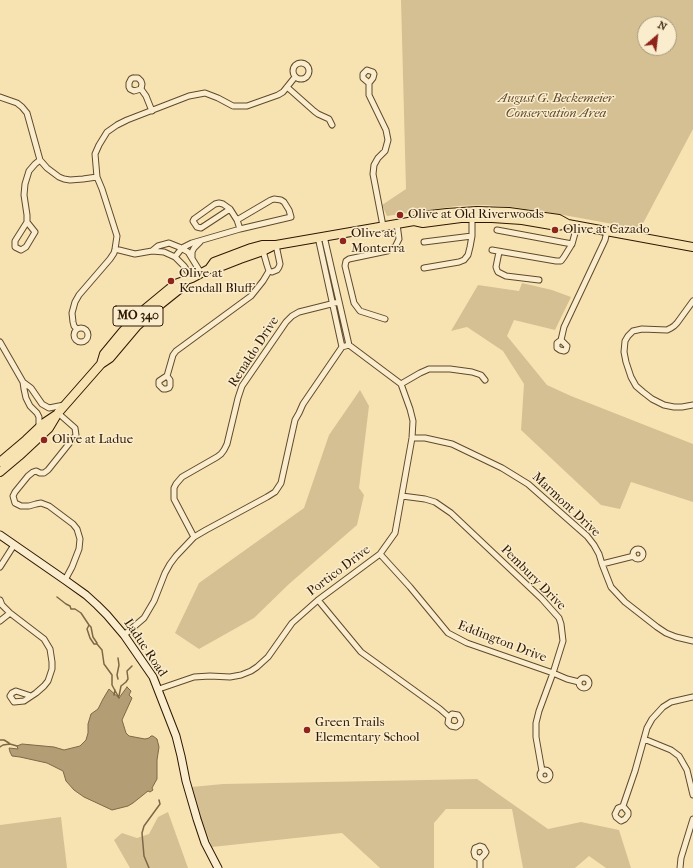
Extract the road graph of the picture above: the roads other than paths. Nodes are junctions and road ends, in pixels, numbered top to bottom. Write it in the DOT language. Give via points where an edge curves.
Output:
graph roads {
  1 [pos="295,77"];
  2 [pos="369,83"];
  3 [pos="287,87"];
  4 [pos="141,89"];
  5 [pos="0,97"];
  6 [pos="152,111"];
  7 [pos="332,125"];
  8 [pos="40,160"];
  9 [pos="97,177"];
  10 [pos="230,209"];
  11 [pos="472,214"];
  12 [pos="237,220"];
  13 [pos="27,222"];
  14 [pos="397,224"];
  15 [pos="383,226"];
  16 [pos="577,226"];
  17 [pos="240,229"];
  18 [pos="497,230"];
  19 [pos="607,232"];
  20 [pos="472,236"];
  21 [pos="321,237"];
  22 [pos="202,240"];
  23 [pos="424,242"];
  24 [pos="276,244"];
  25 [pos="572,244"];
  26 [pos="693,247"];
  27 [pos="182,248"];
  28 [pos="115,249"];
  29 [pos="492,250"];
  30 [pos="152,251"];
  31 [pos="263,252"];
  32 [pos="499,252"];
  33 [pos="175,257"];
  34 [pos="192,257"];
  35 [pos="424,268"];
  36 [pos="205,271"];
  37 [pos="269,271"];
  38 [pos="189,279"];
  39 [pos="539,280"];
  40 [pos="693,301"];
  41 [pos="339,302"];
  42 [pos="332,303"];
  43 [pos="385,319"];
  44 [pos="77,329"];
  45 [pos="561,340"];
  46 [pos="0,342"];
  47 [pos="349,345"];
  48 [pos="342,347"];
  49 [pos="167,376"];
  50 [pos="485,380"];
  51 [pos="23,382"];
  52 [pos="401,384"];
  53 [pos="66,404"];
  54 [pos="693,405"];
  55 [pos="58,413"];
  56 [pos="38,429"];
  57 [pos="412,438"];
  58 [pos="0,462"];
  59 [pos="0,472"];
  60 [pos="402,496"];
  61 [pos="0,535"];
  62 [pos="194,537"];
  63 [pos="14,545"];
  64 [pos="380,554"];
  65 [pos="634,556"];
  66 [pos="602,564"];
  67 [pos="0,567"];
  68 [pos="65,580"];
  69 [pos="318,600"];
  70 [pos="1,604"];
  71 [pos="10,613"];
  72 [pos="0,621"];
  73 [pos="124,634"];
  74 [pos="693,641"];
  75 [pos="553,673"];
  76 [pos="579,682"];
  77 [pos="158,689"];
  78 [pos="31,696"];
  79 [pos="693,697"];
  80 [pos="449,717"];
  81 [pos="644,739"];
  82 [pos="542,771"];
  83 [pos="693,795"];
  84 [pos="623,806"];
  85 [pos="693,819"];
  86 [pos="480,859"];
  87 [pos="218,868"];
  88 [pos="480,868"];
  89 [pos="680,868"];
  1 -- 3 [label="street"];
  2 -- 15 [label="street" via="370,95 388,140 385,151 374,166 374,181"];
  3 -- 6 [label="street" via="278,95 247,106 233,106 205,93 189,96"];
  3 -- 7 [label="street" via="314,111 329,119"];
  4 -- 6 [label="street"];
  5 -- 8 [label="street" via="17,103 27,113"];
  6 -- 9 [label="street" via="127,120 107,132 95,154"];
  8 -- 9 [label="street" via="64,179 83,180"];
  8 -- 13 [label="street" via="29,170 25,184"];
  9 -- 28 [label="street" via="117,236"];
  10 -- 10 [label="street" via="223,204 215,204 193,221 200,228"];
  10 -- 12 [label="street"];
  11 -- 14 [label="main road, MO 340" via="423,223 414,221"];
  11 -- 16 [label="main road, MO 340" via="557,226"];
  11 -- 20 [label="street"];
  12 -- 17 [label="street"];
  12 -- 17 [label="street" via="274,199 284,202 291,217"];
  13 -- 13 [label="street" via="35,232 28,245 21,250 15,247 15,241"];
  14 -- 15 [label="main road, MO 340"];
  14 -- 43 [label="street" via="399,239 395,247 349,259 345,266 354,303 360,310"];
  15 -- 21 [label="main road, MO 340"];
  16 -- 19 [label="main road, MO 340"];
  16 -- 25 [label="street"];
  17 -- 22 [label="street"];
  18 -- 25 [label="street"];
  19 -- 26 [label="main road, MO 340"];
  19 -- 45 [label="street" via="564,327"];
  20 -- 23 [label="street"];
  20 -- 35 [label="street" via="468,255 464,260"];
  21 -- 24 [label="main road, MO 340"];
  21 -- 41 [label="street"];
  21 -- 42 [label="street"];
  22 -- 27 [label="street"];
  22 -- 34 [label="street" via="194,248"];
  24 -- 31 [label="main road, MO 340"];
  24 -- 36 [label="main road, MO 340" via="239,252 214,262"];
  24 -- 37 [label="street" via="280,264 277,270"];
  25 -- 32 [label="street" via="561,261"];
  27 -- 30 [label="street" via="169,243"];
  27 -- 33 [label="street"];
  27 -- 34 [label="street"];
  28 -- 30 [label="street" via="135,254"];
  28 -- 44 [label="street" via="110,259 78,295 72,313"];
  29 -- 32 [label="street"];
  30 -- 33 [label="street" via="164,252"];
  31 -- 36 [label="main road, MO 340"];
  31 -- 37 [label="street"];
  32 -- 39 [label="street" via="496,267 498,272 506,276"];
  33 -- 38 [label="street" via="184,266"];
  34 -- 36 [label="street"];
  36 -- 38 [label="main road, MO 340"];
  37 -- 49 [label="street" via="250,296 176,351"];
  38 -- 53 [label="main road, MO 340" via="137,326"];
  40 -- 54 [label="street" via="674,326 667,330 633,331 625,341 624,352 636,386 652,399 674,407"];
  41 -- 42 [label="street, Renaldo Drive"];
  41 -- 47 [label="street"];
  42 -- 48 [label="street"];
  42 -- 62 [label="street, Renaldo Drive" via="299,312 286,322 242,386 224,450 217,457 182,477 176,484 174,499"];
  46 -- 51 [label="street"];
  47 -- 48 [label="street"];
  47 -- 52 [label="street"];
  48 -- 62 [label="street" via="295,420 281,483 275,492"];
  50 -- 52 [label="street" via="481,375 472,372 429,369"];
  51 -- 53 [label="street" via="46,407"];
  51 -- 56 [label="street" via="26,398 39,417"];
  52 -- 57 [label="street, Portico Drive" via="413,421"];
  53 -- 55 [label="main road, MO 340"];
  55 -- 56 [label="main road, MO 340"];
  55 -- 59 [label="main road, MO 340" via="49,428"];
  55 -- 68 [label="street" via="75,428 76,435 48,470 44,473 33,472 13,496 15,503 21,506 41,503 49,506 77,530 80,539 79,549"];
  56 -- 58 [label="main road, MO 340"];
  57 -- 60 [label="street, Portico Drive"];
  57 -- 66 [label="street, Marmont Drive" via="452,444 521,479 587,536 599,554"];
  60 -- 64 [label="street, Portico Drive" via="395,533"];
  60 -- 75 [label="street, Pembury Drive" via="436,502 451,513 555,612 561,624 563,641"];
  61 -- 63 [label="main road, Ladue Road"];
  62 -- 73 [label="street" via="170,564 154,602 144,618"];
  63 -- 67 [label="street"];
  63 -- 68 [label="main road, Ladue Road"];
  64 -- 69 [label="street, Portico Drive"];
  64 -- 75 [label="street, Eddington Drive" via="448,633 467,643"];
  65 -- 66 [label="street"];
  66 -- 74 [label="street, Marmont Drive" via="611,587 625,602 666,633"];
  68 -- 73 [label="main road, Ladue Road" via="86,595"];
  69 -- 77 [label="street, Portico Drive" via="292,623 268,658 251,671 230,677 194,677"];
  69 -- 80 [label="street" via="361,652"];
  70 -- 71 [label="street"];
  71 -- 72 [label="street"];
  71 -- 78 [label="street" via="40,635 50,648 52,669 48,681 41,690"];
  73 -- 77 [label="main road, Ladue Road" via="153,677"];
  75 -- 76 [label="street, Eddington Drive"];
  75 -- 82 [label="street, Pembury Drive" via="536,723"];
  77 -- 87 [label="main road, Ladue Road" via="176,736 197,819"];
  79 -- 81 [label="street" via="671,702 663,707 647,728"];
  81 -- 83 [label="street" via="679,756 687,770"];
  81 -- 84 [label="street"];
  85 -- 89 [label="street"];
  86 -- 88 [label="street"];
}
